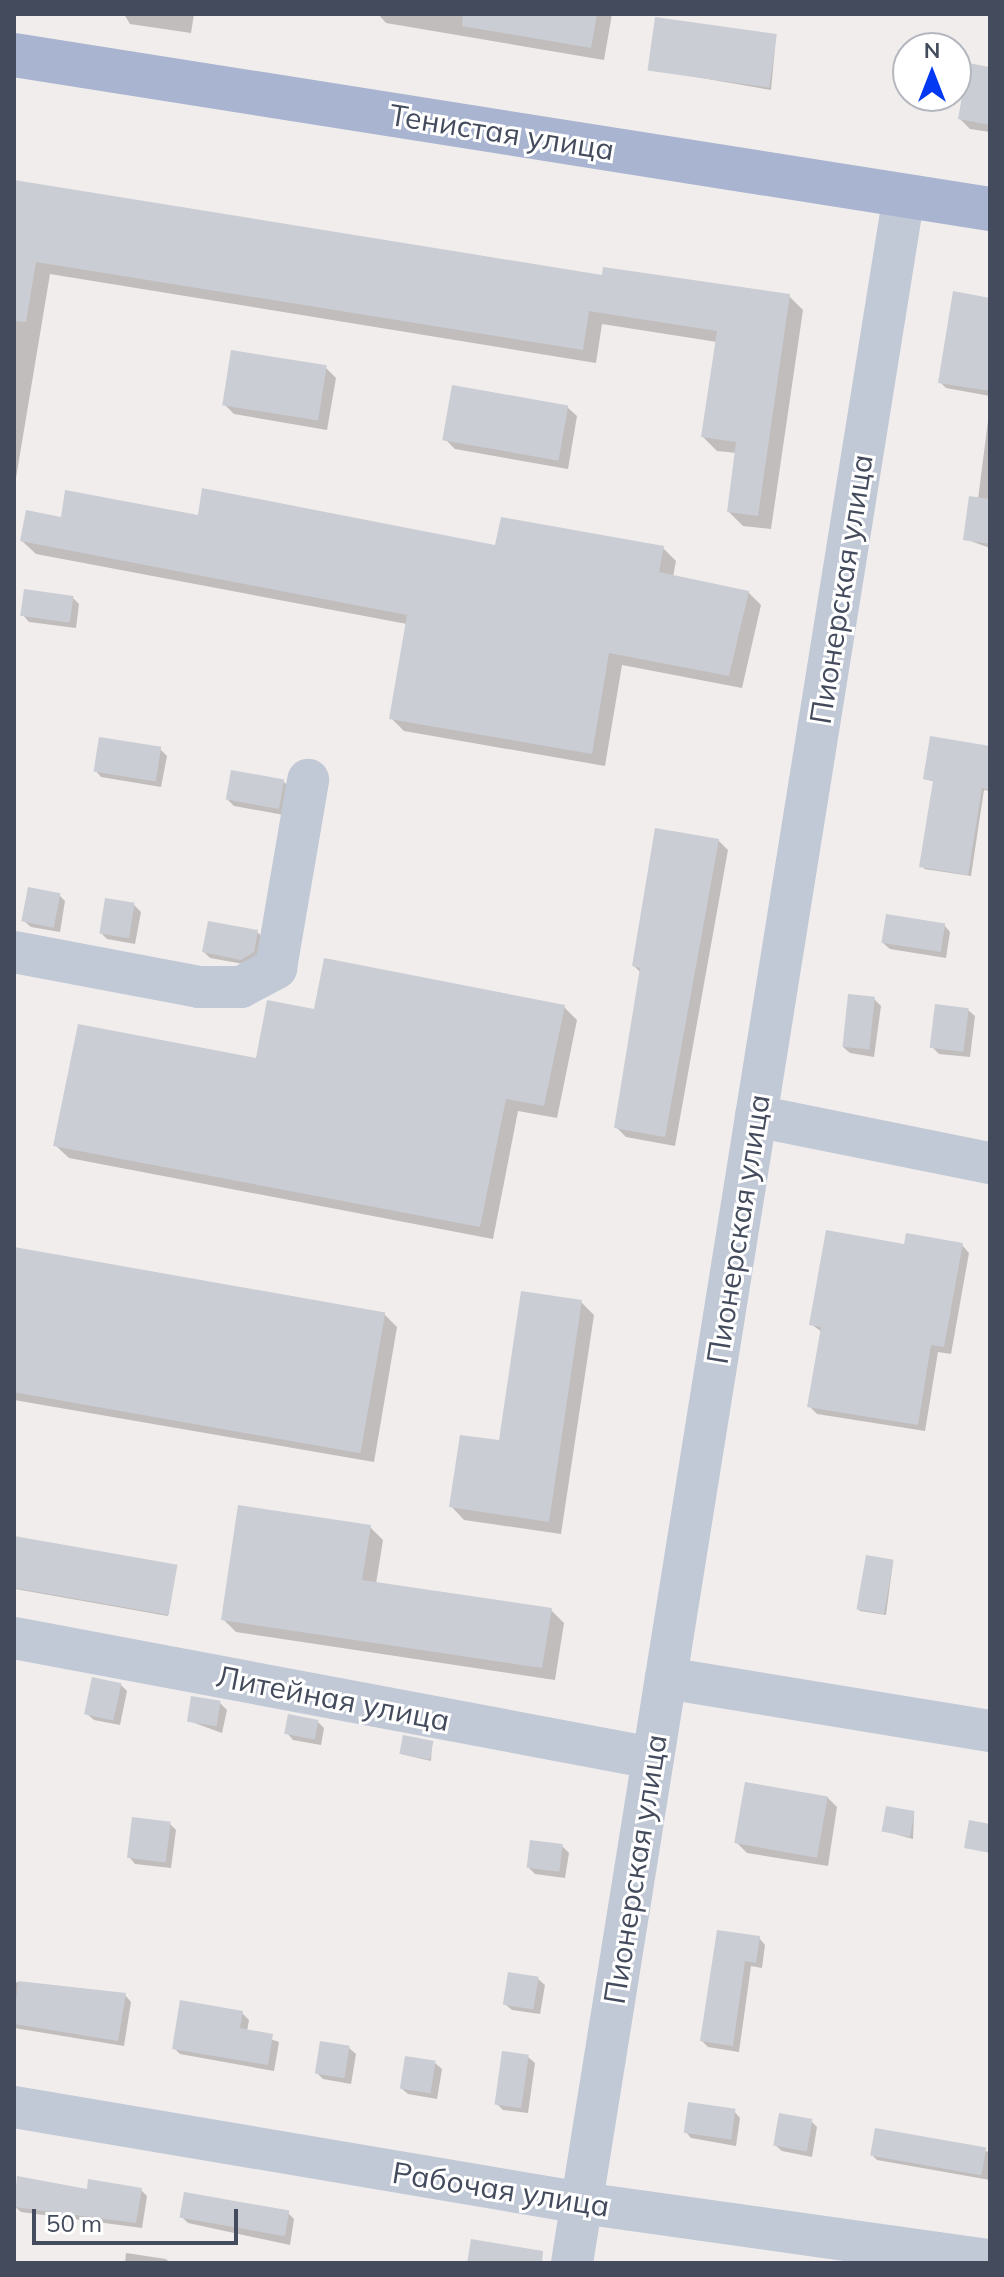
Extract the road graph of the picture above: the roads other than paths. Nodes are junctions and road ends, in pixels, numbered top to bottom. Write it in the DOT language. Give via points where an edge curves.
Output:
graph roads {
  1 [pos="14,55"];
  2 [pos="904,195"];
  3 [pos="990,209"];
  4 [pos="308,780"];
  5 [pos="14,952"];
  6 [pos="756,1116"];
  7 [pos="990,1163"];
  8 [pos="14,1638"];
  9 [pos="666,1678"];
  10 [pos="990,1731"];
  11 [pos="653,1758"];
  12 [pos="14,2107"];
  13 [pos="582,2203"];
  14 [pos="990,2260"];
  15 [pos="572,2263"];
  1 -- 2 [label="main road, Тенистая улица"];
  2 -- 3 [label="main road, Тенистая улица"];
  2 -- 6 [label="street, Пионерская улица"];
  4 -- 5 [label="street" via="276,968 241,987 199,987"];
  6 -- 7 [label="street"];
  6 -- 9 [label="street, Пионерская улица"];
  8 -- 11 [label="street, Литейная улица"];
  9 -- 10 [label="street"];
  9 -- 11 [label="street, Пионерская улица"];
  11 -- 13 [label="street, Пионерская улица"];
  12 -- 13 [label="street, Рабочая улица"];
  13 -- 14 [label="street, Рабочая улица"];
  13 -- 15 [label="street, Пионерская улица"];
}
